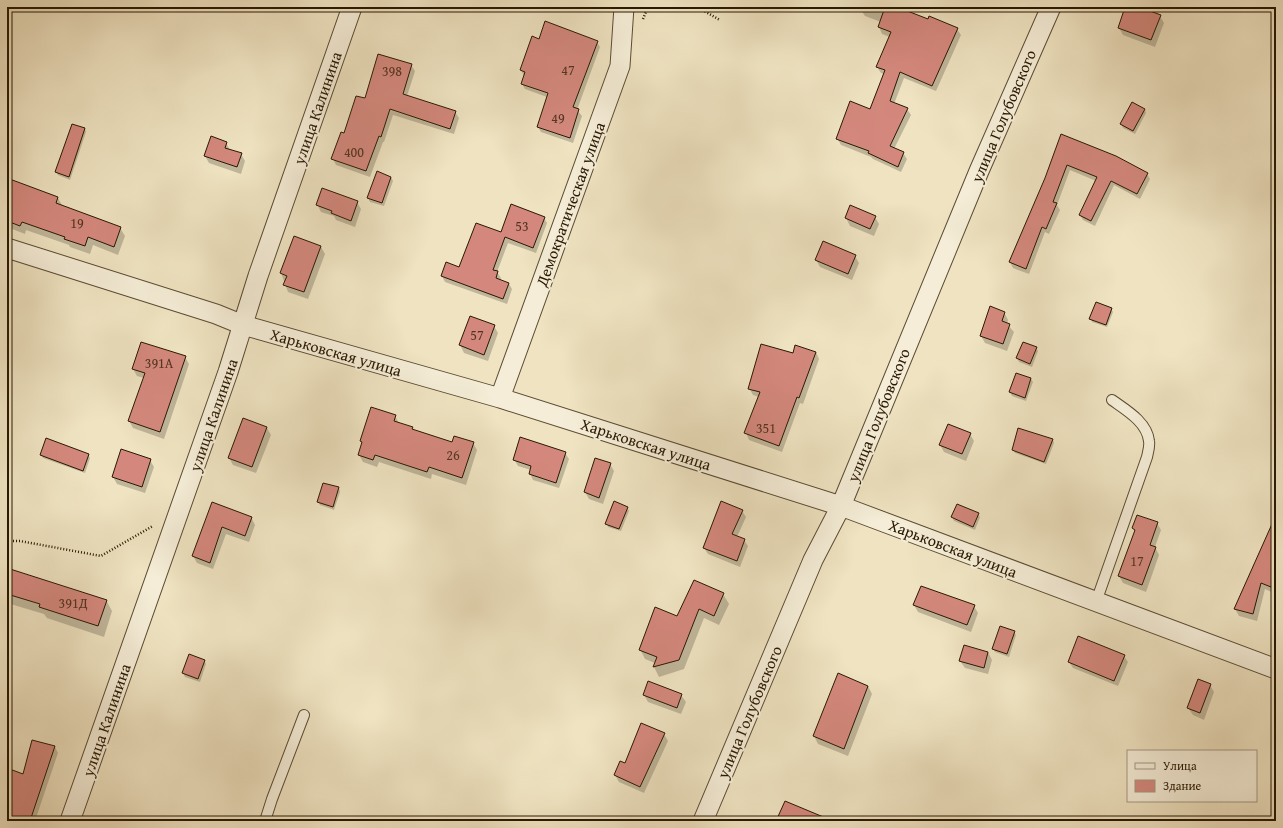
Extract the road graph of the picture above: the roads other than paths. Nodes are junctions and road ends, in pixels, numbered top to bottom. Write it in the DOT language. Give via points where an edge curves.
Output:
graph roads {
  1 [pos="352,7"];
  2 [pos="624,7"];
  3 [pos="1051,7"];
  4 [pos="7,248"];
  5 [pos="242,325"];
  6 [pos="500,398"];
  7 [pos="1112,400"];
  8 [pos="841,506"];
  9 [pos="1096,602"];
  10 [pos="1276,669"];
  11 [pos="304,715"];
  12 [pos="70,821"];
  13 [pos="265,821"];
  14 [pos="703,821"];
  1 -- 5 [label="street, улица Калинина"];
  2 -- 6 [label="street, Демократическая улица" via="620,66"];
  3 -- 8 [label="street, улица Голубовского" via="976,178"];
  4 -- 5 [label="street, Харьковская улица" via="216,314"];
  5 -- 6 [label="street, Харьковская улица"];
  5 -- 12 [label="street, улица Калинина" via="228,372"];
  6 -- 8 [label="street, Харьковская улица"];
  7 -- 9 [label="lane" via="1139,422 1150,442"];
  8 -- 9 [label="street, Харьковская улица"];
  8 -- 14 [label="street, улица Голубовского" via="812,560"];
  9 -- 10 [label="street, Харьковская улица"];
  11 -- 13 [label="lane"];
}
